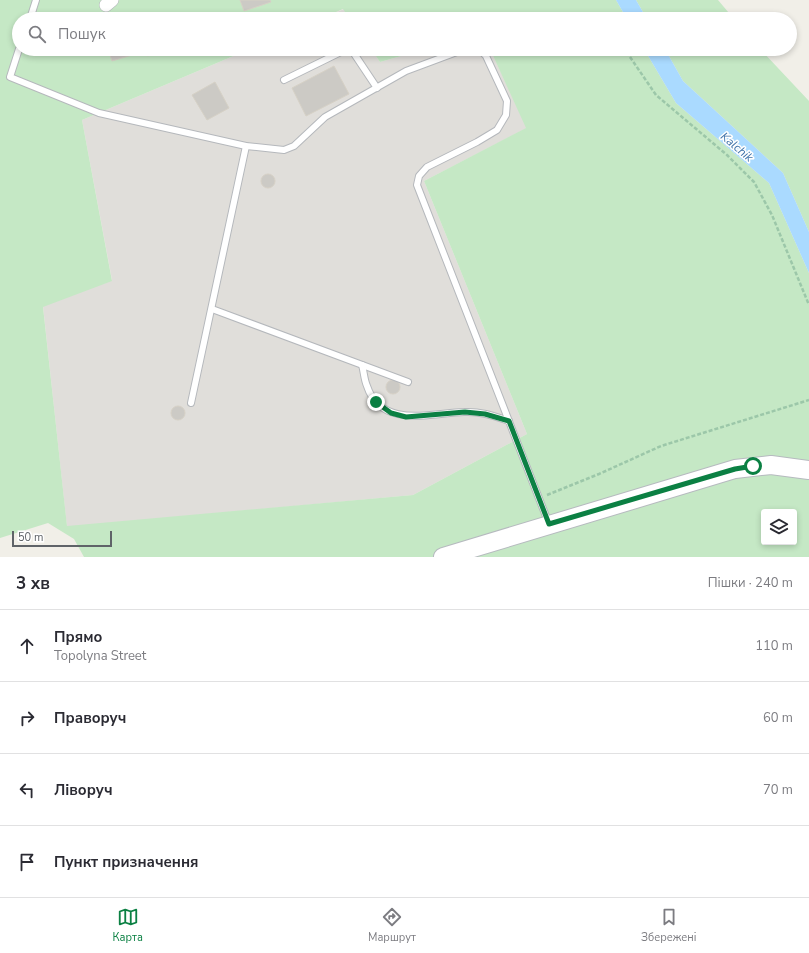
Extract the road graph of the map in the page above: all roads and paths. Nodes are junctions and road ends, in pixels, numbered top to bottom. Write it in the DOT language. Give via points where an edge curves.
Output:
graph roads {
  1 [pos="36,0"];
  2 [pos="32,12"];
  3 [pos="17,56"];
  4 [pos="333,56"];
  5 [pos="356,56"];
  6 [pos="446,56"];
  7 [pos="486,56"];
  8 [pos="630,57"];
  9 [pos="284,80"];
  10 [pos="377,88"];
  11 [pos="246,146"];
  12 [pos="809,305"];
  13 [pos="212,310"];
  14 [pos="362,365"];
  15 [pos="408,382"];
  16 [pos="809,400"];
  17 [pos="192,403"];
  18 [pos="509,421"];
  19 [pos="809,470"];
  20 [pos="539,498"];
  21 [pos="549,524"];
  22 [pos="443,557"];
  1 -- 2 [label="lane"];
  3 -- 11 [label="lane" via="10,77 99,113"];
  4 -- 9 [label="lane"];
  5 -- 10 [label="lane"];
  6 -- 10 [label="lane" via="406,71"];
  7 -- 18 [label="lane" via="507,101 506,115 497,130 427,167 419,176 417,185"];
  8 -- 12 [label="path" via="656,95 727,155 754,182 772,215"];
  10 -- 11 [label="lane" via="325,117 294,146 284,150"];
  11 -- 13 [label="lane"];
  13 -- 14 [label="lane"];
  13 -- 17 [label="lane"];
  14 -- 15 [label="lane"];
  14 -- 18 [label="lane" via="367,387 376,402 391,413 406,417 465,412 485,414"];
  16 -- 20 [label="path" via="661,446"];
  18 -- 20 [label="lane"];
  19 -- 21 [label="main road" via="771,465 735,469"];
  20 -- 21 [label="lane"];
  21 -- 22 [label="main road"];
}
